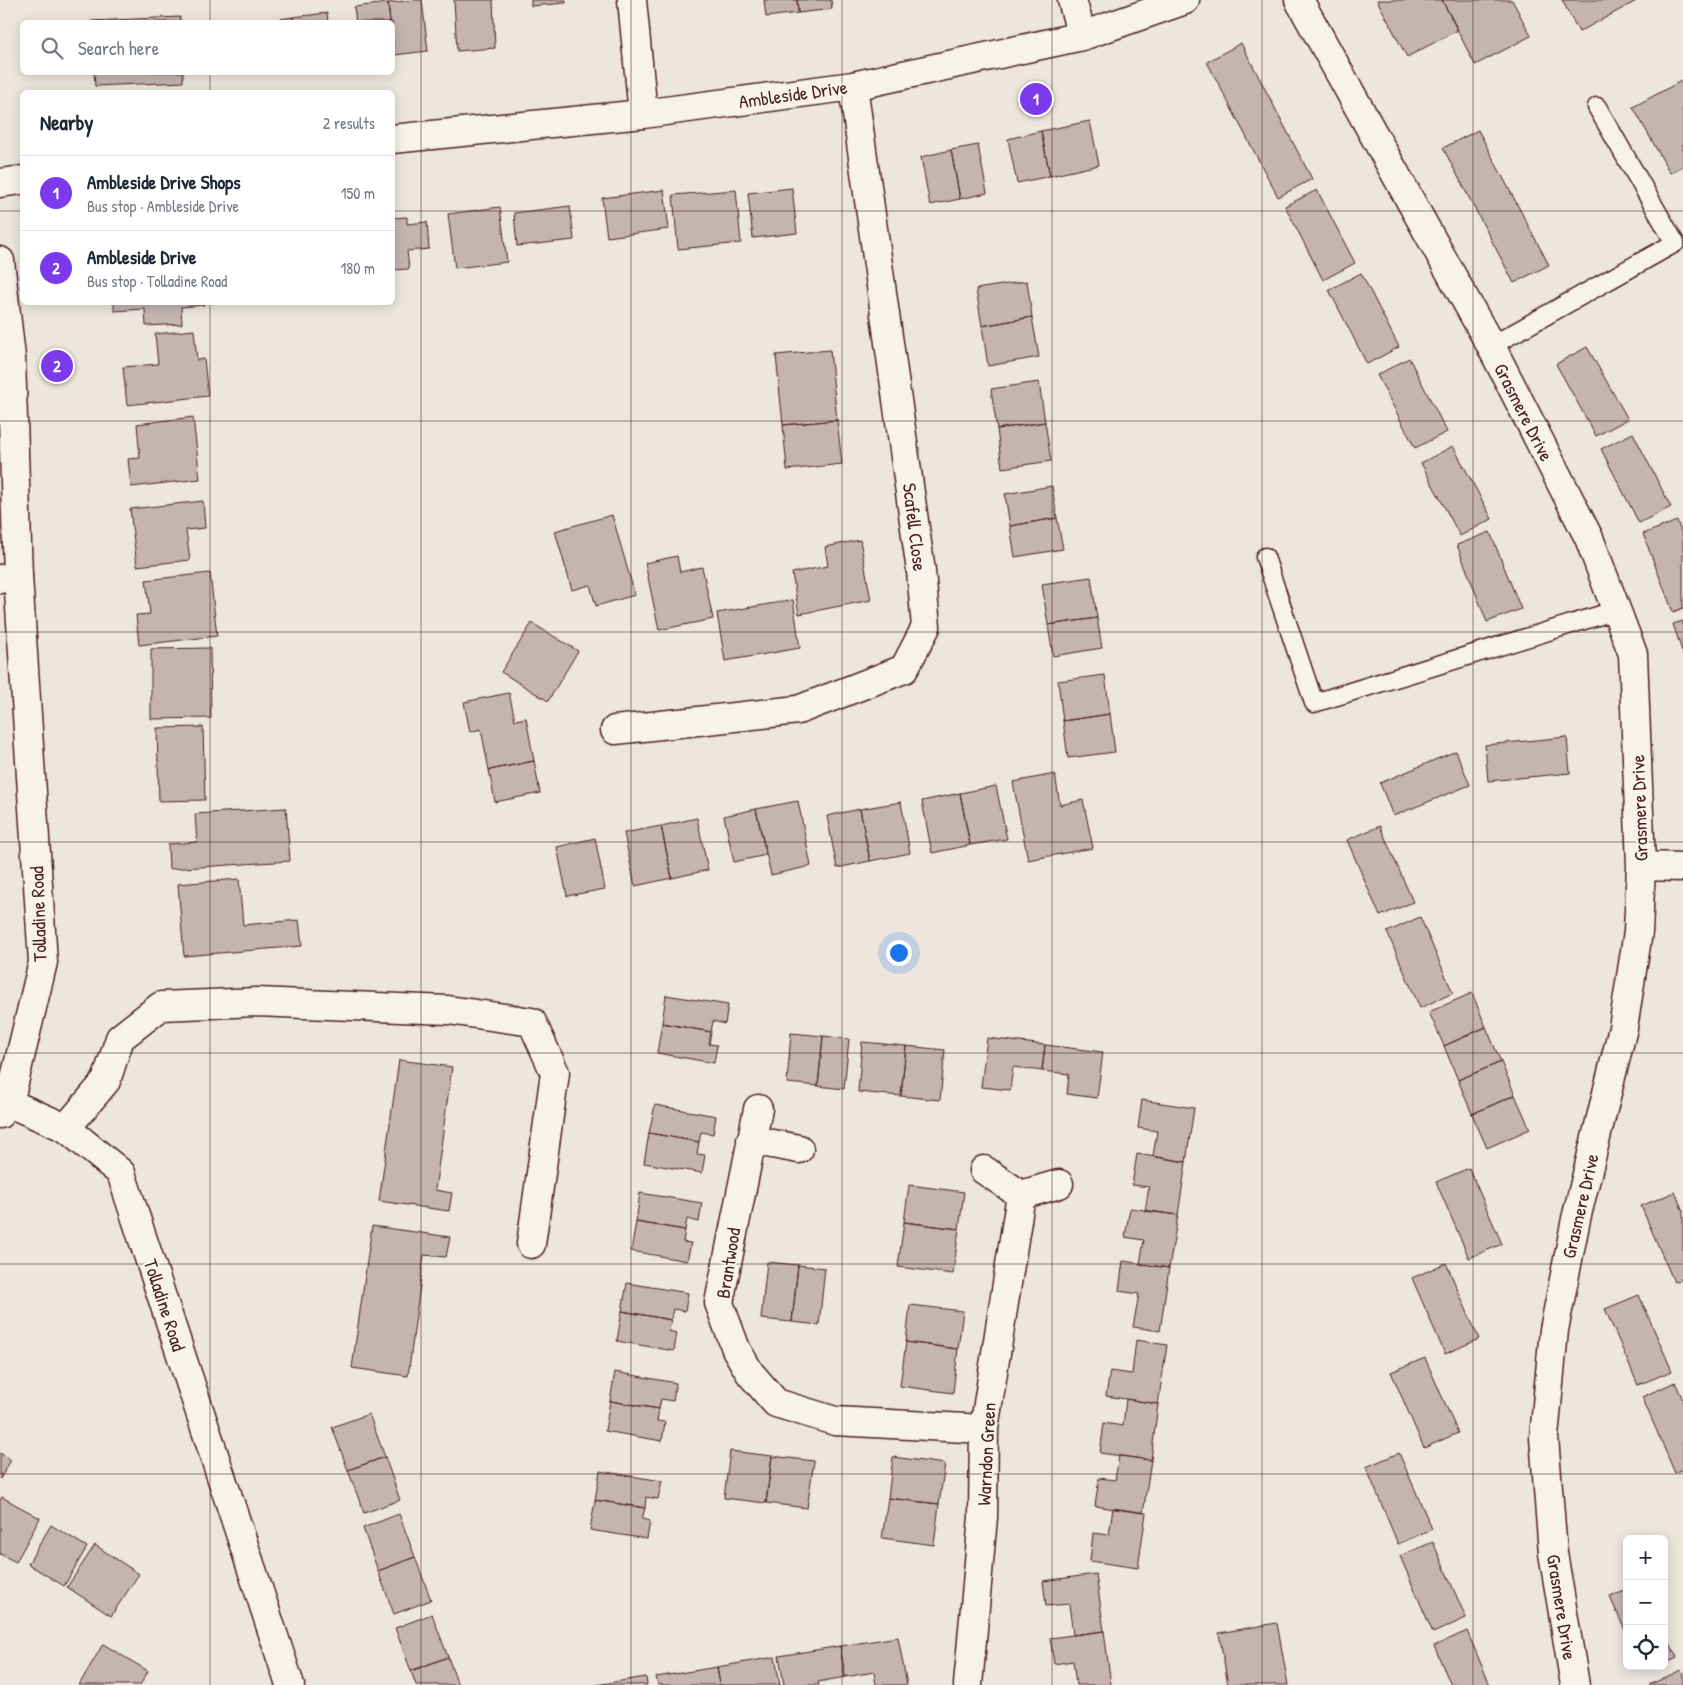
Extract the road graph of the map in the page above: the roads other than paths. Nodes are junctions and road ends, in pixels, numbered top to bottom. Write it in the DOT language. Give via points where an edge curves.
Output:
graph roads {
  1 [pos="632,0"];
  2 [pos="1072,0"];
  3 [pos="1185,0"];
  4 [pos="1299,0"];
  5 [pos="1082,36"];
  6 [pos="853,86"];
  7 [pos="1597,107"];
  8 [pos="643,114"];
  9 [pos="395,139"];
  10 [pos="20,180"];
  11 [pos="0,183"];
  12 [pos="0,261"];
  13 [pos="1491,346"];
  14 [pos="1265,557"];
  15 [pos="9,578"];
  16 [pos="1617,610"];
  17 [pos="615,730"];
  18 [pos="1641,866"];
  19 [pos="1683,867"];
  20 [pos="4,1108"];
  21 [pos="758,1109"];
  22 [pos="66,1128"];
  23 [pos="751,1140"];
  24 [pos="799,1150"];
  25 [pos="984,1170"];
  26 [pos="1058,1184"];
  27 [pos="1021,1195"];
  28 [pos="531,1244"];
  29 [pos="984,1430"];
  30 [pos="290,1685"];
  31 [pos="968,1685"];
  32 [pos="1575,1685"];
  1 -- 8 [label="street"];
  2 -- 5 [label="street"];
  3 -- 5 [label="street, Ambleside Drive"];
  4 -- 13 [label="street, Grasmere Drive"];
  5 -- 6 [label="street, Ambleside Drive"];
  6 -- 8 [label="street, Ambleside Drive"];
  6 -- 17 [label="street, Scafell Close" via="912,502 926,627 904,670 798,710"];
  7 -- 13 [label="lane" via="1675,243"];
  8 -- 9 [label="street, Ambleside Drive"];
  10 -- 11 [label="street"];
  12 -- 15 [label="street, Tolladine Road" via="11,357"];
  13 -- 16 [label="street, Grasmere Drive" via="1589,538"];
  14 -- 16 [label="lane" via="1314,703"];
  15 -- 20 [label="street, Tolladine Road" via="43,962"];
  16 -- 18 [label="street, Grasmere Drive" via="1633,654"];
  18 -- 19 [label="street"];
  18 -- 32 [label="street, Grasmere Drive" via="1638,932 1623,1028 1576,1219 1554,1330 1544,1437 1553,1553"];
  20 -- 22 [label="street, Tolladine Road"];
  21 -- 23 [label="street, Brantwood"];
  22 -- 28 [label="street" via="106,1081 120,1038 161,1006 257,1002 448,1010 532,1022 554,1073"];
  22 -- 30 [label="street, Tolladine Road" via="122,1174"];
  23 -- 24 [label="street"];
  23 -- 29 [label="street, Brantwood" via="719,1303 736,1349 750,1373 776,1403 835,1421"];
  25 -- 27 [label="street"];
  26 -- 27 [label="street"];
  27 -- 29 [label="street, Warndon Green"];
  29 -- 31 [label="street, Warndon Green" via="983,1518"];
}
